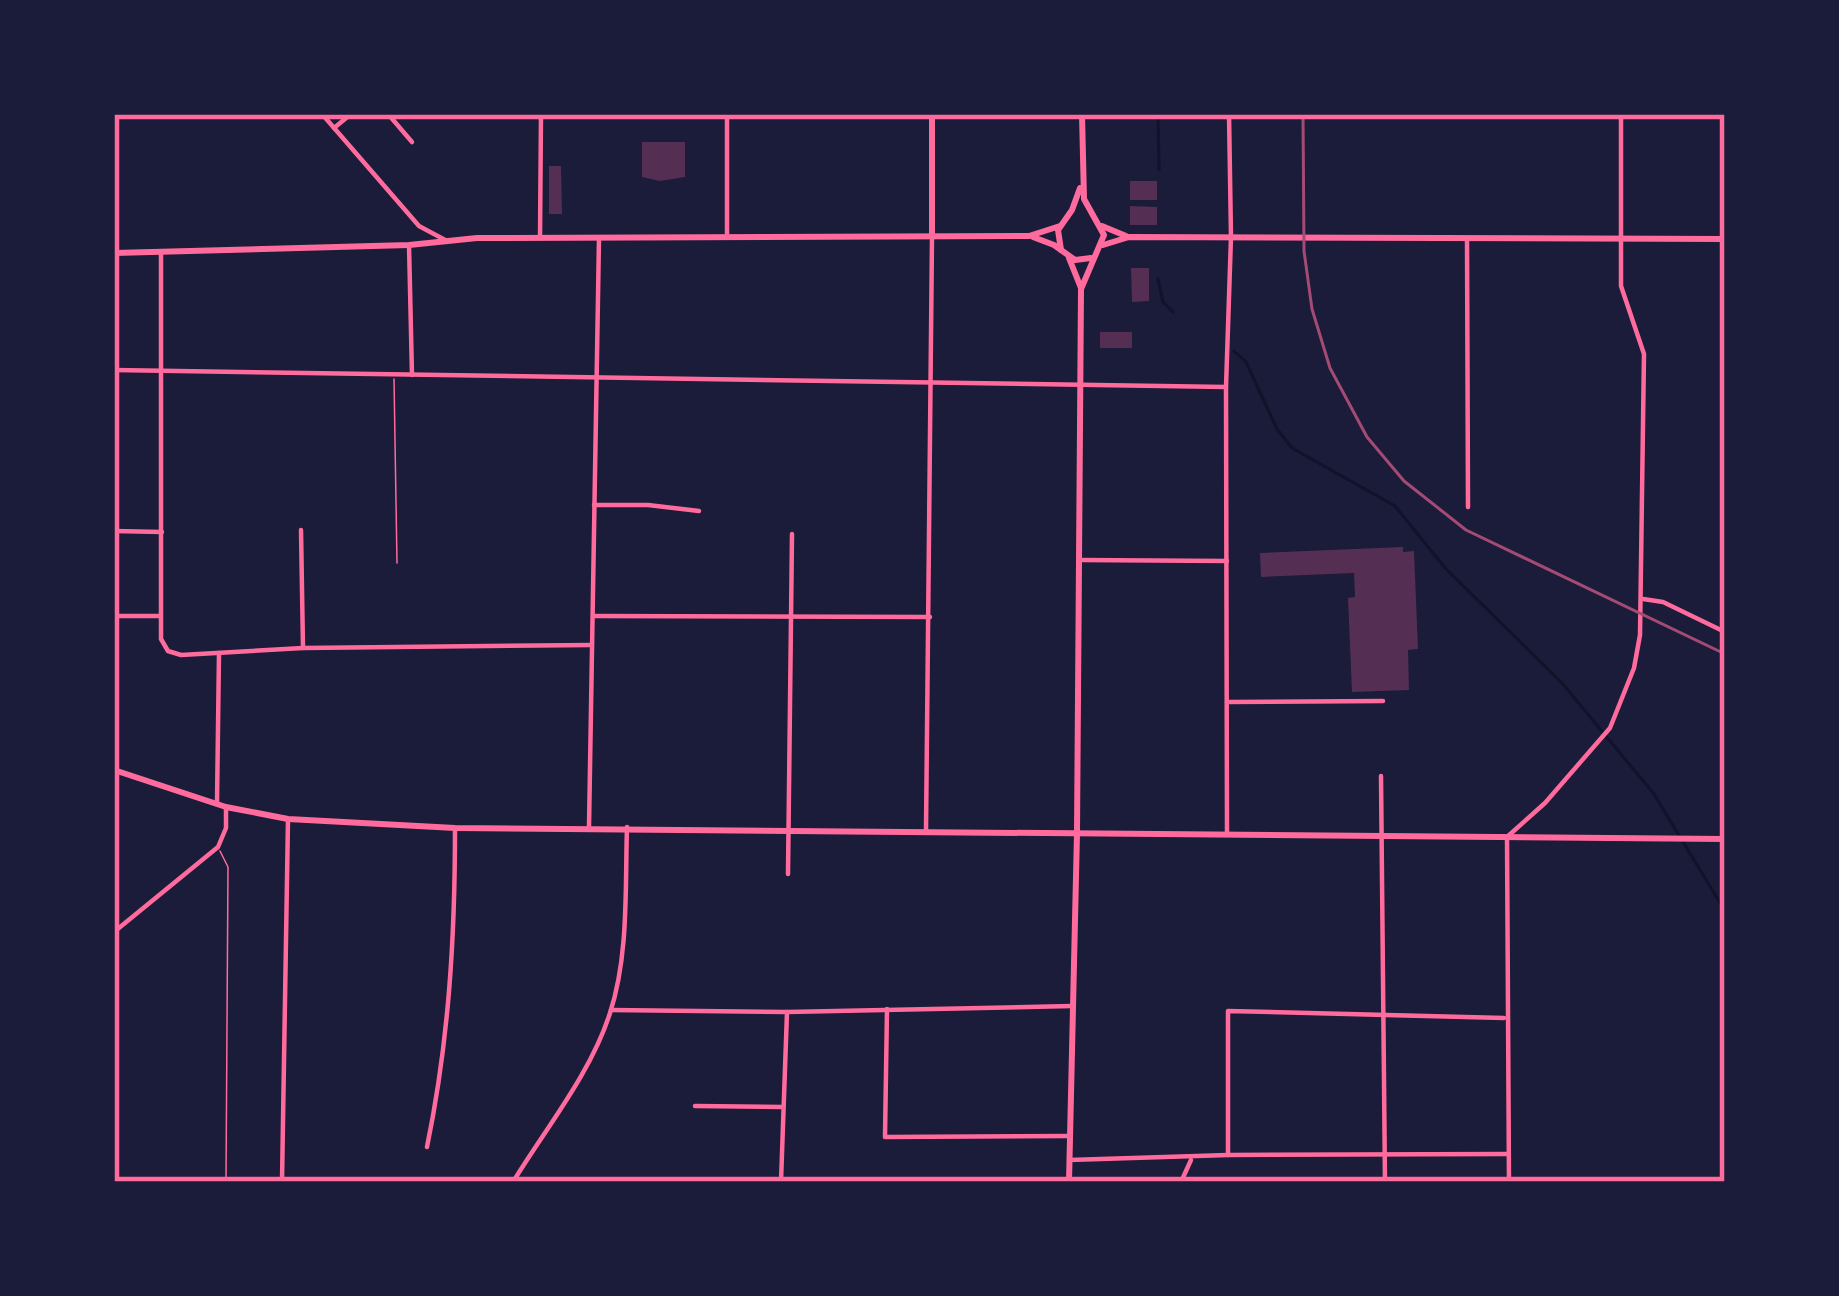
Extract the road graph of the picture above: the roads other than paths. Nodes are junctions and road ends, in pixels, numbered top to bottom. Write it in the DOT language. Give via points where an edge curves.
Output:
graph roads {
  1 [pos="322,114"];
  2 [pos="351,114"];
  3 [pos="388,114"];
  4 [pos="541,114"];
  5 [pos="727,114"];
  6 [pos="932,114"];
  7 [pos="1082,114"];
  8 [pos="1229,114"];
  9 [pos="1621,114"];
  10 [pos="334,128"];
  11 [pos="412,142"];
  12 [pos="1081,184"];
  13 [pos="1093,217"];
  14 [pos="1063,222"];
  15 [pos="1102,226"];
  16 [pos="727,236"];
  17 [pos="1029,236"];
  18 [pos="932,237"];
  19 [pos="1129,237"];
  20 [pos="1231,237"];
  21 [pos="540,238"];
  22 [pos="599,238"];
  23 [pos="1467,238"];
  24 [pos="1620,239"];
  25 [pos="1725,239"];
  26 [pos="447,241"];
  27 [pos="409,245"];
  28 [pos="1103,245"];
  29 [pos="1061,250"];
  30 [pos="161,252"];
  31 [pos="114,253"];
  32 [pos="1070,257"];
  33 [pos="1093,257"];
  34 [pos="1081,289"];
  35 [pos="114,370"];
  36 [pos="162,370"];
  37 [pos="394,375"];
  38 [pos="412,375"];
  39 [pos="599,379"];
  40 [pos="934,382"];
  41 [pos="1080,386"];
  42 [pos="1226,387"];
  43 [pos="594,505"];
  44 [pos="1468,507"];
  45 [pos="699,512"];
  46 [pos="301,530"];
  47 [pos="114,531"];
  48 [pos="162,532"];
  49 [pos="792,534"];
  50 [pos="1080,560"];
  51 [pos="1227,561"];
  52 [pos="398,563"];
  53 [pos="1643,599"];
  54 [pos="114,616"];
  55 [pos="161,616"];
  56 [pos="594,616"];
  57 [pos="930,617"];
  58 [pos="791,618"];
  59 [pos="1725,632"];
  60 [pos="592,644"];
  61 [pos="303,648"];
  62 [pos="219,653"];
  63 [pos="1383,701"];
  64 [pos="1227,702"];
  65 [pos="114,770"];
  66 [pos="1382,776"];
  67 [pos="222,806"];
  68 [pos="288,819"];
  69 [pos="589,827"];
  70 [pos="628,827"];
  71 [pos="455,828"];
  72 [pos="788,829"];
  73 [pos="926,830"];
  74 [pos="1078,833"];
  75 [pos="1227,834"];
  76 [pos="1382,836"];
  77 [pos="1507,837"];
  78 [pos="1723,839"];
  79 [pos="218,848"];
  80 [pos="788,874"];
  81 [pos="114,932"];
  82 [pos="1072,1006"];
  83 [pos="887,1009"];
  84 [pos="611,1010"];
  85 [pos="787,1012"];
  86 [pos="1382,1015"];
  87 [pos="1507,1018"];
  88 [pos="695,1106"];
  89 [pos="783,1107"];
  90 [pos="1069,1136"];
  91 [pos="428,1147"];
  92 [pos="1508,1154"];
  93 [pos="1228,1155"];
  94 [pos="1383,1155"];
  95 [pos="1191,1159"];
  96 [pos="1069,1160"];
  97 [pos="226,1182"];
  98 [pos="282,1182"];
  99 [pos="512,1182"];
  100 [pos="781,1182"];
  101 [pos="1069,1182"];
  102 [pos="1181,1182"];
  103 [pos="1384,1182"];
  104 [pos="1509,1182"];
  1 -- 10 [label="street"];
  2 -- 10 [label="street"];
  3 -- 11 [label="street"];
  4 -- 21 [label="street"];
  5 -- 16 [label="street"];
  6 -- 18 [label="main road"];
  7 -- 12 [label="main road"];
  8 -- 20 [label="street"];
  9 -- 24 [label="street"];
  10 -- 26 [label="street" via="419,226"];
  12 -- 13 [label="main road"];
  12 -- 14 [label="main road"];
  13 -- 14 [label="main road" via="1079,213"];
  13 -- 15 [label="main road"];
  14 -- 17 [label="main road"];
  14 -- 29 [label="main road"];
  15 -- 19 [label="main road"];
  15 -- 28 [label="main road"];
  16 -- 18 [label="main road"];
  16 -- 22 [label="main road"];
  17 -- 18 [label="main road"];
  17 -- 29 [label="main road"];
  18 -- 40 [label="street"];
  19 -- 20 [label="main road"];
  19 -- 28 [label="main road"];
  20 -- 23 [label="main road"];
  20 -- 42 [label="street"];
  21 -- 22 [label="main road"];
  21 -- 26 [label="main road"];
  22 -- 39 [label="street"];
  23 -- 24 [label="main road"];
  23 -- 44 [label="street"];
  24 -- 25 [label="main road"];
  24 -- 53 [label="street" via="1621,286 1644,354"];
  26 -- 27 [label="main road"];
  27 -- 30 [label="main road"];
  27 -- 38 [label="street"];
  28 -- 33 [label="main road"];
  29 -- 32 [label="main road"];
  30 -- 31 [label="main road"];
  30 -- 36 [label="street"];
  32 -- 33 [label="main road"];
  32 -- 34 [label="main road"];
  33 -- 34 [label="main road"];
  34 -- 41 [label="main road"];
  35 -- 36 [label="street"];
  36 -- 37 [label="street"];
  36 -- 48 [label="street"];
  37 -- 38 [label="street"];
  37 -- 52 [label="lane"];
  38 -- 39 [label="street"];
  39 -- 40 [label="street"];
  39 -- 43 [label="street"];
  40 -- 41 [label="street"];
  40 -- 57 [label="street"];
  41 -- 42 [label="street"];
  41 -- 50 [label="main road"];
  42 -- 51 [label="street"];
  43 -- 45 [label="street"];
  43 -- 56 [label="street"];
  46 -- 61 [label="street"];
  47 -- 48 [label="street"];
  48 -- 55 [label="street"];
  49 -- 58 [label="street"];
  50 -- 51 [label="street"];
  50 -- 74 [label="main road"];
  51 -- 64 [label="street"];
  53 -- 59 [label="street"];
  53 -- 77 [label="street" via="1621,705 1597,746"];
  54 -- 55 [label="street"];
  55 -- 62 [label="street" via="168,651"];
  56 -- 58 [label="street"];
  56 -- 60 [label="street"];
  57 -- 58 [label="street"];
  57 -- 73 [label="street"];
  58 -- 72 [label="street"];
  60 -- 61 [label="street"];
  60 -- 69 [label="street"];
  61 -- 62 [label="street"];
  62 -- 67 [label="street"];
  63 -- 64 [label="street"];
  64 -- 75 [label="street"];
  65 -- 67 [label="main road"];
  66 -- 76 [label="street"];
  67 -- 68 [label="main road"];
  67 -- 79 [label="street" via="226,828"];
  68 -- 71 [label="main road"];
  68 -- 98 [label="street"];
  69 -- 70 [label="main road"];
  69 -- 71 [label="main road"];
  70 -- 72 [label="main road"];
  70 -- 84 [label="street"];
  71 -- 91 [label="street" via="455,944"];
  72 -- 73 [label="main road"];
  72 -- 80 [label="street"];
  73 -- 74 [label="main road"];
  74 -- 75 [label="main road"];
  74 -- 82 [label="main road"];
  75 -- 76 [label="main road"];
  76 -- 77 [label="main road"];
  76 -- 86 [label="street"];
  77 -- 78 [label="main road"];
  77 -- 87 [label="street"];
  79 -- 81 [label="street"];
  79 -- 97 [label="lane" via="228,867"];
  82 -- 83 [label="street"];
  82 -- 90 [label="main road"];
  83 -- 85 [label="street"];
  83 -- 90 [label="street" via="885,1137"];
  84 -- 85 [label="street"];
  84 -- 99 [label="street"];
  85 -- 89 [label="street"];
  86 -- 87 [label="street"];
  86 -- 93 [label="street" via="1228,1011"];
  86 -- 94 [label="street"];
  87 -- 92 [label="street"];
  88 -- 89 [label="street"];
  89 -- 100 [label="street"];
  90 -- 96 [label="main road"];
  92 -- 94 [label="street"];
  92 -- 104 [label="street"];
  93 -- 94 [label="street"];
  93 -- 95 [label="street"];
  94 -- 103 [label="street"];
  95 -- 96 [label="street"];
  95 -- 102 [label="street"];
  96 -- 101 [label="main road"];
}
